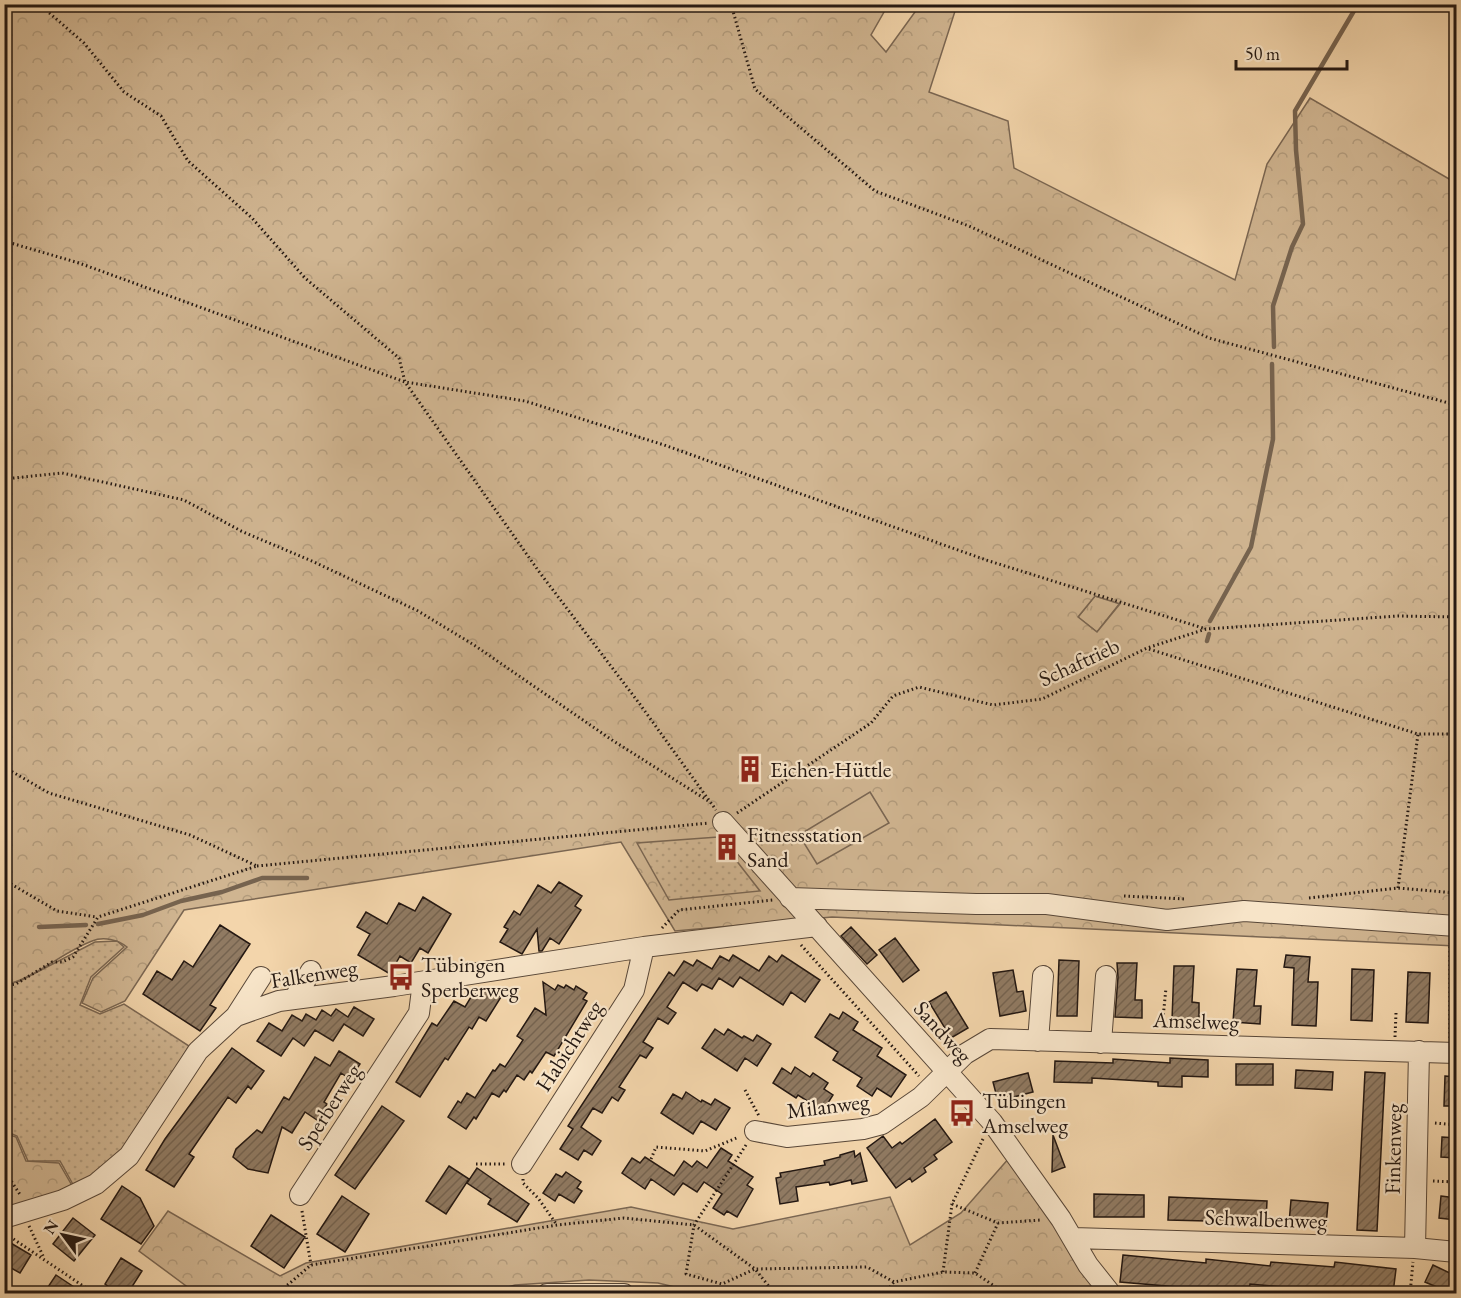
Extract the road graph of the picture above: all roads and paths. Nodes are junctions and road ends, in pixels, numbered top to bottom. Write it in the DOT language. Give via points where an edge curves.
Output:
graph roads {
  1 [pos="39,4"];
  2 [pos="731,4"];
  3 [pos="4,241"];
  4 [pos="405,382"];
  5 [pos="1456,405"];
  6 [pos="4,479"];
  7 [pos="1456,617"];
  8 [pos="1206,629"];
  9 [pos="1147,648"];
  10 [pos="1418,734"];
  11 [pos="1456,734"];
  12 [pos="4,767"];
  13 [pos="712,803"];
  14 [pos="723,822"];
  15 [pos="257,866"];
  16 [pos="4,878"];
  17 [pos="1398,888"];
  18 [pos="1456,893"];
  19 [pos="1122,896"];
  20 [pos="790,898"];
  21 [pos="1298,899"];
  22 [pos="1194,900"];
  23 [pos="98,917"];
  24 [pos="817,926"];
  25 [pos="1454,926"];
  26 [pos="787,930"];
  27 [pos="644,947"];
  28 [pos="312,971"];
  29 [pos="1043,976"];
  30 [pos="1106,976"];
  31 [pos="261,977"];
  32 [pos="423,982"];
  33 [pos="4,986"];
  34 [pos="1166,988"];
  35 [pos="294,999"];
  36 [pos="1396,1013"];
  37 [pos="236,1016"];
  38 [pos="1395,1029"];
  39 [pos="1038,1041"];
  40 [pos="1101,1042"];
  41 [pos="1161,1044"];
  42 [pos="1419,1051"];
  43 [pos="1453,1053"];
  44 [pos="947,1072"];
  45 [pos="930,1088"];
  46 [pos="992,1122"];
  47 [pos="1418,1122"];
  48 [pos="1456,1125"];
  49 [pos="755,1131"];
  50 [pos="651,1159"];
  51 [pos="476,1164"];
  52 [pos="4,1170"];
  53 [pos="522,1173"];
  54 [pos="1416,1180"];
  55 [pos="1456,1182"];
  56 [pos="300,1195"];
  57 [pos="952,1203"];
  58 [pos="18,1213"];
  59 [pos="1061,1219"];
  60 [pos="998,1223"];
  61 [pos="694,1225"];
  62 [pos="557,1226"];
  63 [pos="4,1233"];
  64 [pos="1073,1238"];
  65 [pos="1415,1248"];
  66 [pos="1456,1252"];
  67 [pos="45,1260"];
  68 [pos="311,1265"];
  69 [pos="755,1269"];
  70 [pos="943,1272"];
  71 [pos="975,1273"];
  72 [pos="894,1282"];
  73 [pos="94,1293"];
  74 [pos="277,1293"];
  75 [pos="547,1293"];
  76 [pos="624,1293"];
  77 [pos="776,1293"];
  78 [pos="884,1293"];
  79 [pos="1006,1293"];
  80 [pos="1111,1293"];
  81 [pos="1410,1293"];
  1 -- 4 [label="path" via="84,43 124,92 161,116 188,161 252,218 305,278 399,358"];
  2 -- 5 [label="path" via="755,89 875,191 969,226 1209,338"];
  3 -- 4 [label="path" via="80,263"];
  4 -- 8 [label="path" via="525,400 664,445 986,560"];
  4 -- 13 [label="path" via="540,573"];
  6 -- 13 [label="path" via="62,473 184,500 241,531 418,612"];
  7 -- 8 [label="path, Schaftrieb" via="1398,616"];
  8 -- 9 [label="path, Schaftrieb"];
  9 -- 10 [label="path"];
  9 -- 14 [label="path, Schaftrieb" via="1042,699 993,705 919,687 892,696 871,723"];
  10 -- 11 [label="path"];
  10 -- 17 [label="path"];
  12 -- 15 [label="path" via="49,793 190,835"];
  13 -- 14 [label="path"];
  14 -- 15 [label="path"];
  14 -- 20 [label="street, Sandweg"];
  15 -- 23 [label="path"];
  16 -- 23 [label="path" via="57,911"];
  17 -- 18 [label="path"];
  17 -- 21 [label="path"];
  19 -- 22 [label="path"];
  20 -- 24 [label="street, Sandweg"];
  20 -- 25 [label="street" via="1047,904 1167,920 1244,911"];
  20 -- 27 [label="path" via="679,910"];
  23 -- 33 [label="path" via="74,957 52,962 16,984"];
  24 -- 26 [label="street, Falkenweg"];
  24 -- 44 [label="street, Sandweg"];
  25 -- 43 [label="path"];
  26 -- 27 [label="street, Falkenweg"];
  26 -- 45 [label="path"];
  27 -- 32 [label="street, Falkenweg"];
  27 -- 53 [label="street, Habichtweg" via="634,990"];
  28 -- 35 [label="street"];
  29 -- 39 [label="street"];
  30 -- 40 [label="street"];
  31 -- 37 [label="street"];
  32 -- 35 [label="street, Falkenweg"];
  32 -- 56 [label="street, Sperberweg" via="419,1013"];
  34 -- 41 [label="path"];
  35 -- 37 [label="street, Falkenweg"];
  36 -- 38 [label="path"];
  37 -- 58 [label="street, Falkenweg" via="198,1051 129,1156 96,1184 63,1200"];
  39 -- 40 [label="street, Amselweg"];
  39 -- 44 [label="street, Amselweg" via="990,1039 965,1054"];
  40 -- 41 [label="street, Amselweg"];
  41 -- 42 [label="street, Amselweg"];
  42 -- 43 [label="street, Amselweg"];
  42 -- 47 [label="street, Finkenweg"];
  44 -- 45 [label="street, Milanweg"];
  44 -- 46 [label="street, Sandweg"];
  45 -- 49 [label="street, Milanweg" via="906,1110 882,1124 863,1129 787,1137"];
  46 -- 57 [label="path"];
  46 -- 59 [label="street, Sandweg"];
  47 -- 48 [label="path"];
  47 -- 54 [label="street, Finkenweg"];
  49 -- 50 [label="path" via="705,1151 656,1147"];
  49 -- 61 [label="path"];
  51 -- 53 [label="path"];
  52 -- 58 [label="path"];
  53 -- 62 [label="path"];
  54 -- 55 [label="path"];
  54 -- 65 [label="street, Finkenweg"];
  56 -- 68 [label="path"];
  57 -- 60 [label="path"];
  57 -- 70 [label="path"];
  58 -- 67 [label="path"];
  59 -- 60 [label="path"];
  59 -- 64 [label="street, Sandweg"];
  60 -- 71 [label="path"];
  61 -- 62 [label="path" via="624,1218"];
  61 -- 69 [label="path"];
  61 -- 69 [label="path" via="686,1274 722,1284"];
  62 -- 68 [label="path"];
  63 -- 67 [label="path"];
  64 -- 65 [label="street, Schwalbenweg"];
  64 -- 80 [label="street, Sandweg" via="1088,1265"];
  65 -- 66 [label="street, Schwalbenweg"];
  65 -- 81 [label="path"];
  67 -- 73 [label="path"];
  68 -- 74 [label="path"];
  69 -- 72 [label="path" via="867,1267"];
  69 -- 77 [label="path"];
  70 -- 71 [label="path"];
  70 -- 72 [label="path"];
  71 -- 79 [label="path"];
  72 -- 78 [label="path"];
  75 -- 76 [label="street"];
}
